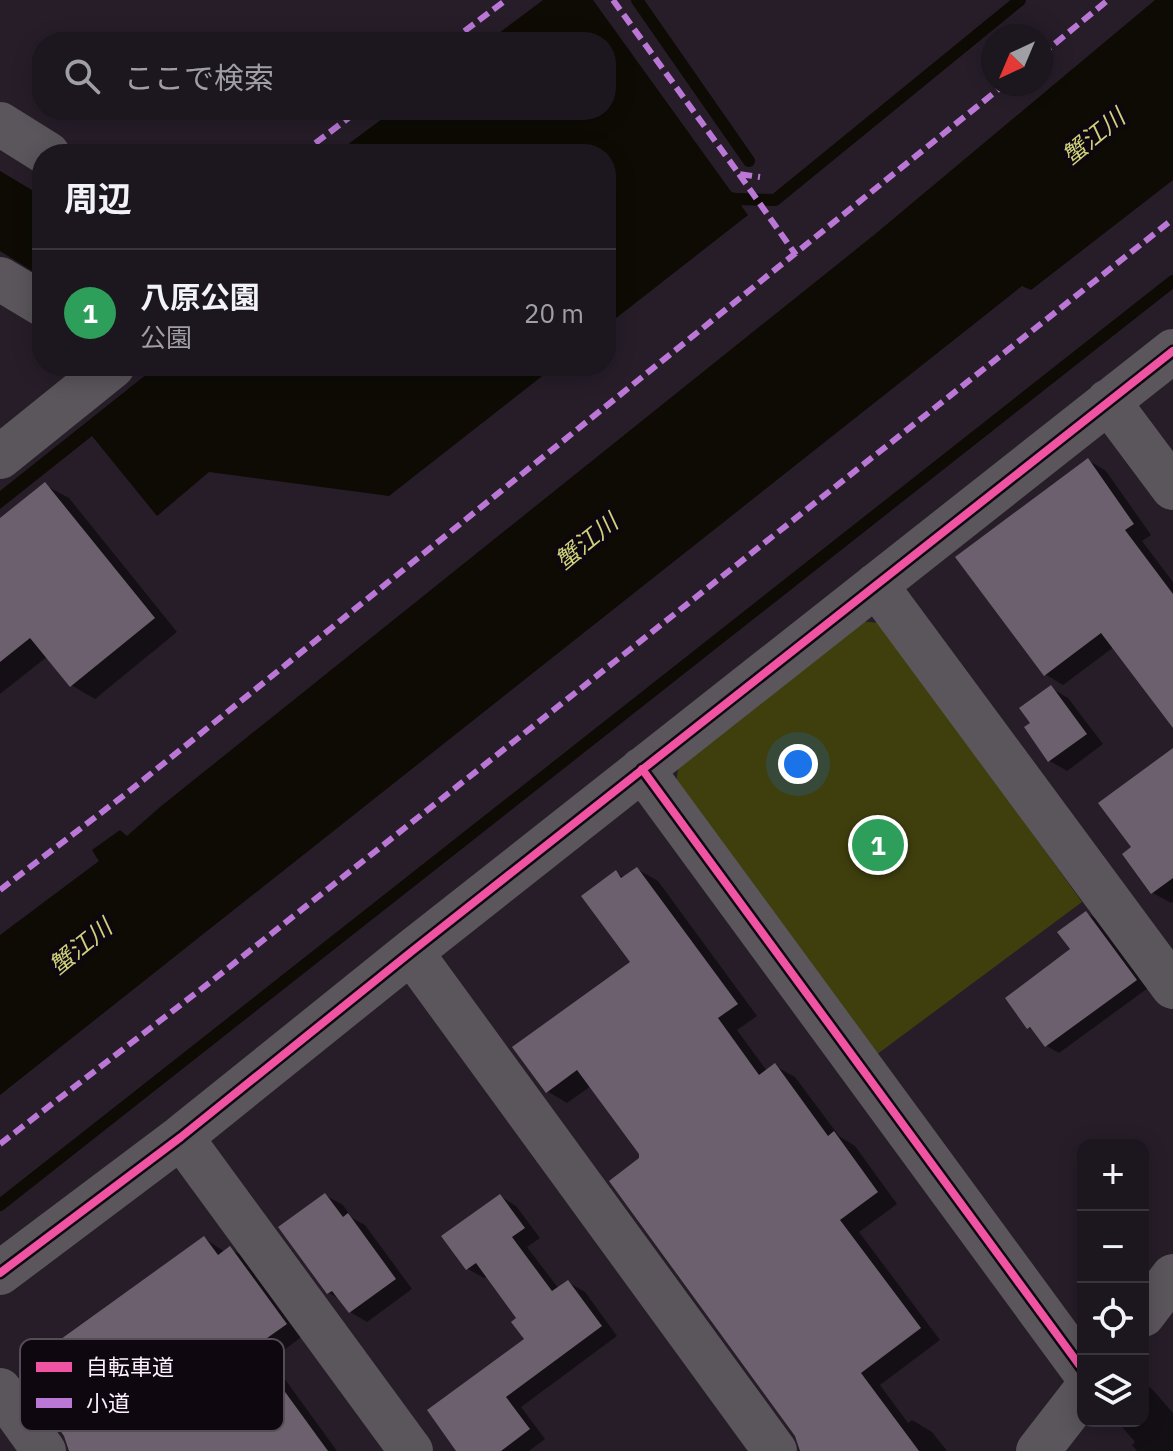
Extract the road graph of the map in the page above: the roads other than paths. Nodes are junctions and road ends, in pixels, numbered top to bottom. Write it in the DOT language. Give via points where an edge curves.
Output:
graph roads {
  1 [pos="0,124"];
  2 [pos="32,144"];
  3 [pos="0,279"];
  4 [pos="32,298"];
  5 [pos="1173,351"];
  6 [pos="101,376"];
  7 [pos="1108,401"];
  8 [pos="0,457"];
  9 [pos="1173,488"];
  10 [pos="876,585"];
  11 [pos="642,769"];
  12 [pos="411,952"];
  13 [pos="1173,987"];
  14 [pos="181,1137"];
  15 [pos="0,1273"];
  16 [pos="1173,1276"];
  17 [pos="1149,1307"];
  18 [pos="1077,1362"];
  19 [pos="0,1390"];
  20 [pos="1077,1401"];
  21 [pos="20,1418"];
  22 [pos="30,1431"];
  23 [pos="44,1451"];
  24 [pos="411,1451"];
  25 [pos="775,1451"];
  26 [pos="1038,1451"];
  1 -- 2 [label="street"];
  3 -- 4 [label="street"];
  5 -- 7 [label="street"];
  6 -- 8 [label="street"];
  7 -- 9 [label="street"];
  7 -- 10 [label="street"];
  10 -- 11 [label="street"];
  10 -- 13 [label="street"];
  11 -- 12 [label="street"];
  11 -- 18 [label="street"];
  12 -- 14 [label="street"];
  12 -- 25 [label="street"];
  14 -- 15 [label="street"];
  14 -- 24 [label="street"];
  16 -- 17 [label="street"];
  19 -- 21 [label="street"];
  20 -- 26 [label="street"];
  22 -- 23 [label="street"];
}
